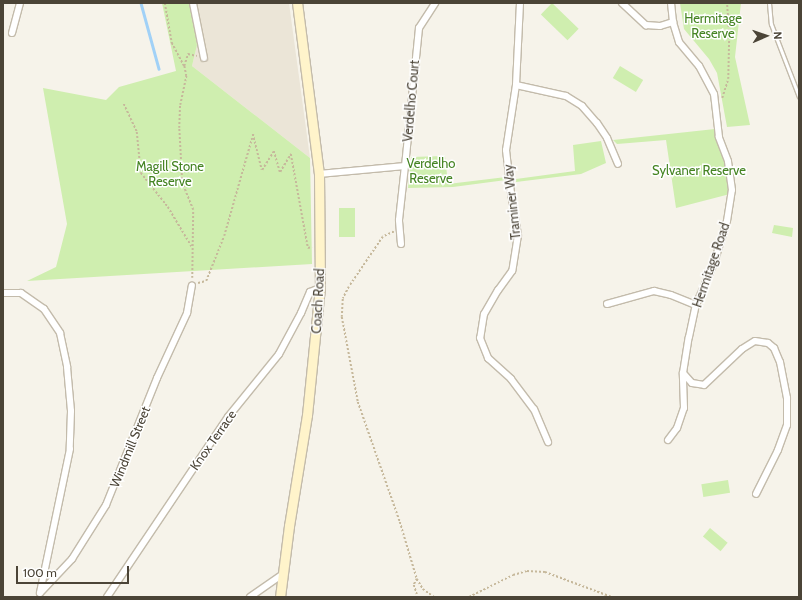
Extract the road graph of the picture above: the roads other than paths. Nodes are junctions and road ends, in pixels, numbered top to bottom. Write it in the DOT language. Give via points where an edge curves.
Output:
graph roads {
  1 [pos="20,3"];
  2 [pos="193,3"];
  3 [pos="297,3"];
  4 [pos="435,3"];
  5 [pos="520,3"];
  6 [pos="622,3"];
  7 [pos="671,3"];
  8 [pos="769,3"];
  9 [pos="673,22"];
  10 [pos="12,33"];
  11 [pos="204,58"];
  12 [pos="516,85"];
  13 [pos="799,97"];
  14 [pos="618,164"];
  15 [pos="405,166"];
  16 [pos="319,174"];
  17 [pos="401,244"];
  18 [pos="192,285"];
  19 [pos="320,288"];
  20 [pos="4,293"];
  21 [pos="607,304"];
  22 [pos="696,305"];
  23 [pos="683,373"];
  24 [pos="668,440"];
  25 [pos="548,442"];
  26 [pos="756,494"];
  27 [pos="283,574"];
  28 [pos="40,595"];
  29 [pos="107,597"];
  30 [pos="250,597"];
  31 [pos="280,597"];
  1 -- 10 [label="street"];
  2 -- 11 [label="street"];
  3 -- 16 [label="street, Coach Road"];
  4 -- 15 [label="street, Verdelho Court" via="419,28"];
  5 -- 12 [label="street, Traminer Way"];
  6 -- 9 [label="street" via="646,25 660,26"];
  7 -- 9 [label="street, Hermitage Road"];
  8 -- 13 [label="lane" via="771,24"];
  9 -- 22 [label="street, Hermitage Road" via="679,42 699,66 714,94 719,137 728,161 732,190 727,221"];
  12 -- 14 [label="street" via="566,96 582,106 607,138"];
  12 -- 25 [label="street, Traminer Way" via="506,150 510,193 518,235 512,271 484,314 480,338 488,358 511,380 534,409"];
  15 -- 16 [label="street"];
  15 -- 17 [label="street, Verdelho Court" via="399,220"];
  16 -- 19 [label="street, Coach Road"];
  18 -- 28 [label="street, Windmill Street" via="187,314 106,505 72,559"];
  19 -- 27 [label="street, Coach Road" via="307,415"];
  19 -- 29 [label="street, Knox Terrace" via="310,292 279,354 228,417"];
  20 -- 28 [label="street" via="21,293 44,309 60,334 68,367 70,449"];
  21 -- 22 [label="street" via="654,291"];
  22 -- 23 [label="street, Hermitage Road"];
  23 -- 24 [label="street, Hermitage Road" via="684,408 677,428"];
  23 -- 26 [label="street" via="692,383 704,385 742,349 755,341 768,343 774,348 780,362 787,398 787,425 778,450"];
  27 -- 30 [label="street"];
  27 -- 31 [label="street, Coach Road"];
}
